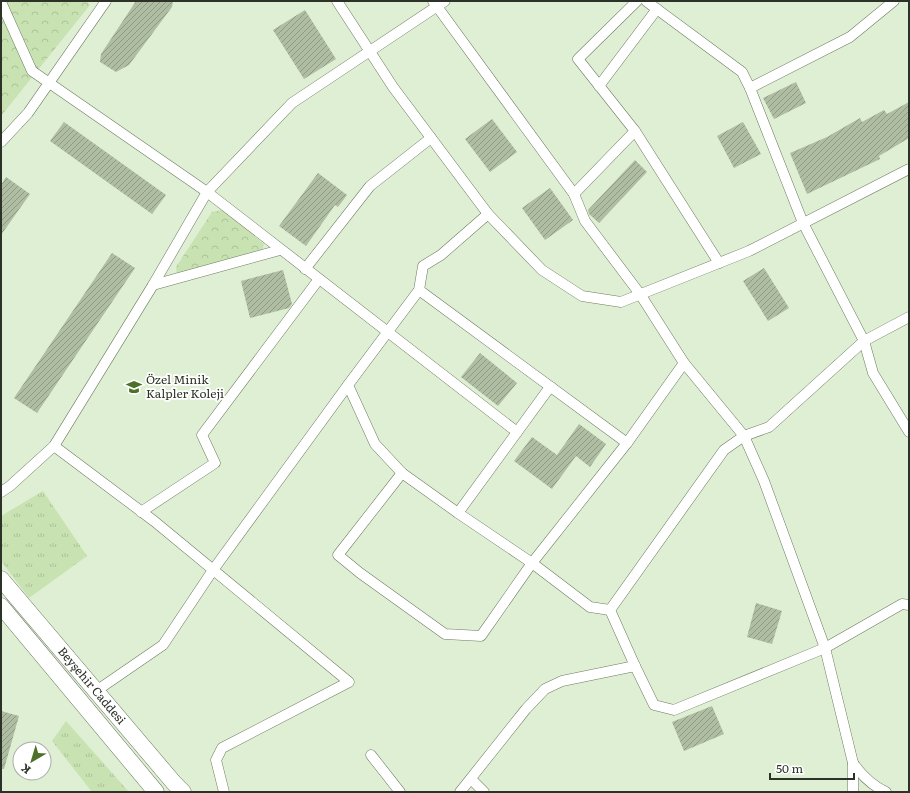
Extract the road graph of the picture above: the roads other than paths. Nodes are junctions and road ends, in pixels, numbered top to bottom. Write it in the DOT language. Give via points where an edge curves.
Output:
graph roads {
  1 [pos="106,1"];
  2 [pos="337,1"];
  3 [pos="445,1"];
  4 [pos="637,1"];
  5 [pos="646,1"];
  6 [pos="894,1"];
  7 [pos="1,2"];
  8 [pos="435,4"];
  9 [pos="657,9"];
  10 [pos="370,51"];
  11 [pos="48,83"];
  12 [pos="599,86"];
  13 [pos="750,88"];
  14 [pos="635,131"];
  15 [pos="432,138"];
  16 [pos="1,142"];
  17 [pos="909,169"];
  18 [pos="207,192"];
  19 [pos="574,194"];
  20 [pos="488,214"];
  21 [pos="803,223"];
  22 [pos="280,250"];
  23 [pos="719,263"];
  24 [pos="305,269"];
  25 [pos="319,279"];
  26 [pos="153,285"];
  27 [pos="419,290"];
  28 [pos="640,294"];
  29 [pos="909,317"];
  30 [pos="388,332"];
  31 [pos="864,340"];
  32 [pos="684,363"];
  33 [pos="348,385"];
  34 [pos="551,387"];
  35 [pos="517,432"];
  36 [pos="909,432"];
  37 [pos="744,436"];
  38 [pos="627,443"];
  39 [pos="54,446"];
  40 [pos="402,473"];
  41 [pos="1,492"];
  42 [pos="141,512"];
  43 [pos="458,514"];
  44 [pos="532,563"];
  45 [pos="213,570"];
  46 [pos="1,579"];
  47 [pos="909,605"];
  48 [pos="1,606"];
  49 [pos="610,610"];
  50 [pos="825,648"];
  51 [pos="635,666"];
  52 [pos="96,691"];
  53 [pos="371,755"];
  54 [pos="853,763"];
  55 [pos="471,779"];
  56 [pos="156,792"];
  57 [pos="183,792"];
  58 [pos="224,792"];
  59 [pos="400,792"];
  60 [pos="460,792"];
  61 [pos="484,792"];
  62 [pos="853,792"];
  63 [pos="886,792"];
  1 -- 11 [label="street"];
  2 -- 10 [label="street"];
  3 -- 8 [label="street"];
  4 -- 12 [label="street" via="578,59"];
  5 -- 9 [label="street"];
  6 -- 13 [label="street" via="850,37"];
  7 -- 11 [label="street" via="32,71"];
  8 -- 10 [label="street"];
  8 -- 19 [label="street"];
  9 -- 12 [label="street"];
  9 -- 13 [label="street" via="742,72"];
  10 -- 15 [label="street"];
  10 -- 18 [label="street" via="292,103"];
  11 -- 16 [label="street" via="28,113"];
  11 -- 18 [label="street"];
  12 -- 14 [label="street"];
  13 -- 21 [label="street"];
  14 -- 19 [label="street"];
  14 -- 23 [label="street"];
  15 -- 20 [label="street"];
  15 -- 24 [label="street" via="370,186"];
  17 -- 21 [label="street"];
  18 -- 22 [label="street"];
  18 -- 26 [label="street"];
  19 -- 28 [label="street" via="585,221"];
  20 -- 27 [label="street" via="441,255 423,266"];
  20 -- 28 [label="street" via="542,270 582,296 621,302"];
  21 -- 23 [label="street" via="749,251"];
  21 -- 31 [label="street"];
  22 -- 24 [label="street"];
  22 -- 26 [label="street"];
  23 -- 28 [label="street"];
  24 -- 25 [label="street"];
  25 -- 30 [label="street"];
  25 -- 42 [label="street" via="202,435 215,463"];
  26 -- 39 [label="street"];
  27 -- 30 [label="street"];
  27 -- 34 [label="street"];
  28 -- 32 [label="street"];
  29 -- 31 [label="street"];
  30 -- 33 [label="street"];
  30 -- 35 [label="street"];
  31 -- 36 [label="street" via="873,373"];
  31 -- 37 [label="street" via="769,427"];
  32 -- 37 [label="street"];
  32 -- 38 [label="street"];
  33 -- 40 [label="street" via="375,444"];
  33 -- 45 [label="street"];
  34 -- 35 [label="street"];
  34 -- 38 [label="street"];
  35 -- 43 [label="street"];
  37 -- 49 [label="street" via="724,450"];
  37 -- 50 [label="street" via="764,481"];
  38 -- 44 [label="street"];
  39 -- 41 [label="street"];
  39 -- 42 [label="street"];
  40 -- 43 [label="street"];
  40 -- 44 [label="street" via="338,555 445,634 481,636"];
  42 -- 45 [label="street"];
  43 -- 44 [label="street"];
  44 -- 49 [label="street" via="590,607"];
  45 -- 52 [label="street" via="163,645"];
  45 -- 58 [label="street" via="349,682 222,748 216,760"];
  46 -- 52 [label="main road, Beyşehir Caddesi"];
  47 -- 50 [label="street" via="902,604"];
  48 -- 56 [label="main road, Beyşehir Caddesi"];
  49 -- 51 [label="street"];
  50 -- 51 [label="street" via="674,710 654,705"];
  50 -- 54 [label="street"];
  51 -- 55 [label="street" via="562,681 545,689"];
  52 -- 57 [label="main road, Beyşehir Caddesi"];
  53 -- 59 [label="street"];
  54 -- 62 [label="street"];
  54 -- 63 [label="street" via="872,785"];
  55 -- 60 [label="street"];
  55 -- 61 [label="street"];
}
